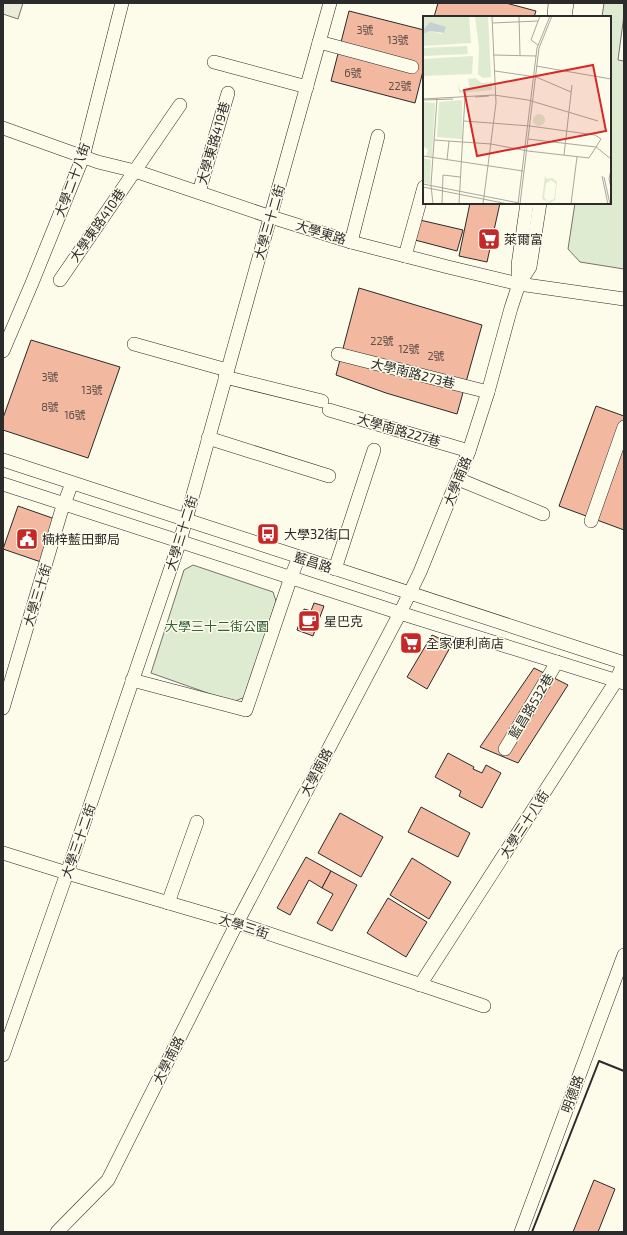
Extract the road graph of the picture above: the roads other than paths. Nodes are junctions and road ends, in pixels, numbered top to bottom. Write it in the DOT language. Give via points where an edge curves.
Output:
graph roads {
  1 [pos="122,3"];
  2 [pos="330,3"];
  3 [pos="555,3"];
  4 [pos="567,3"];
  5 [pos="554,16"];
  6 [pos="565,16"];
  7 [pos="319,42"];
  8 [pos="214,62"];
  9 [pos="412,67"];
  10 [pos="307,87"];
  11 [pos="228,93"];
  12 [pos="180,105"];
  13 [pos="3,128"];
  14 [pos="378,136"];
  15 [pos="83,157"];
  16 [pos="135,171"];
  17 [pos="423,190"];
  18 [pos="199,192"];
  19 [pos="527,204"];
  20 [pos="540,204"];
  21 [pos="271,217"];
  22 [pos="351,242"];
  23 [pos="405,256"];
  24 [pos="60,280"];
  25 [pos="32,283"];
  26 [pos="519,284"];
  27 [pos="624,299"];
  28 [pos="3,327"];
  29 [pos="134,344"];
  30 [pos="3,351"];
  31 [pos="338,354"];
  32 [pos="226,374"];
  33 [pos="488,392"];
  34 [pos="624,427"];
  35 [pos="208,438"];
  36 [pos="374,450"];
  37 [pos="469,451"];
  38 [pos="3,460"];
  39 [pos="618,464"];
  40 [pos="329,476"];
  41 [pos="458,479"];
  42 [pos="72,483"];
  43 [pos="3,484"];
  44 [pos="64,504"];
  45 [pos="543,514"];
  46 [pos="186,520"];
  47 [pos="591,522"];
  48 [pos="180,541"];
  49 [pos="299,557"];
  50 [pos="335,569"];
  51 [pos="291,577"];
  52 [pos="409,594"];
  53 [pos="400,613"];
  54 [pos="557,662"];
  55 [pos="624,663"];
  56 [pos="132,680"];
  57 [pos="620,682"];
  58 [pos="3,708"];
  59 [pos="505,749"];
  60 [pos="197,822"];
  61 [pos="3,853"];
  62 [pos="67,873"];
  63 [pos="168,903"];
  64 [pos="237,923"];
  65 [pos="624,955"];
  66 [pos="420,985"];
  67 [pos="484,1006"];
  68 [pos="3,1055"];
  69 [pos="57,1232"];
  70 [pos="521,1232"];
  1 -- 15 [label="street, 大學二十八街"];
  2 -- 7 [label="street, 大學三十二街"];
  3 -- 5 [label="street"];
  4 -- 6 [label="street"];
  7 -- 9 [label="street"];
  7 -- 10 [label="street, 大學三十二街"];
  8 -- 10 [label="street"];
  10 -- 21 [label="street, 大學三十二街"];
  11 -- 18 [label="street, 大學東路419巷"];
  12 -- 16 [label="street, 大學東路410巷"];
  13 -- 15 [label="street, 大學東路"];
  14 -- 22 [label="street"];
  15 -- 16 [label="street, 大學東路"];
  15 -- 25 [label="street, 大學二十八街"];
  16 -- 18 [label="street, 大學東路"];
  16 -- 24 [label="street, 大學東路410巷"];
  17 -- 23 [label="street"];
  18 -- 21 [label="street, 大學東路"];
  19 -- 26 [label="street, 大學南路" via="518,265"];
  20 -- 26 [label="street, 大學南路" via="530,267"];
  21 -- 22 [label="street, 大學東路"];
  21 -- 32 [label="street, 大學三十二街"];
  22 -- 23 [label="street, 大學東路"];
  23 -- 26 [label="street, 大學東路"];
  25 -- 28 [label="street"];
  25 -- 30 [label="street, 大學二十八街"];
  26 -- 27 [label="street, 大學東路"];
  26 -- 33 [label="street, 大學南路"];
  29 -- 32 [label="street, 大學南路227巷"];
  31 -- 33 [label="street, 大學南路273巷"];
  32 -- 35 [label="street, 大學三十二街"];
  32 -- 37 [label="street, 大學南路227巷"];
  33 -- 37 [label="street, 大學南路"];
  34 -- 39 [label="street"];
  35 -- 40 [label="street"];
  35 -- 46 [label="street, 大學三十二街"];
  36 -- 50 [label="street"];
  37 -- 41 [label="street, 大學南路"];
  38 -- 42 [label="street, 藍昌路"];
  39 -- 47 [label="street"];
  41 -- 45 [label="street"];
  41 -- 52 [label="street, 大學南路"];
  42 -- 44 [label="street, 大學三十街"];
  42 -- 46 [label="street, 藍昌路"];
  43 -- 44 [label="street, 藍昌路"];
  44 -- 48 [label="street, 藍昌路"];
  44 -- 58 [label="street, 大學三十街"];
  46 -- 48 [label="street, 大學三十二街"];
  46 -- 49 [label="street, 藍昌路"];
  48 -- 51 [label="street, 藍昌路"];
  48 -- 56 [label="street, 大學三十二街"];
  49 -- 50 [label="street, 藍昌路"];
  49 -- 51 [label="street"];
  50 -- 52 [label="street, 藍昌路"];
  51 -- 53 [label="street, 藍昌路"];
  51 -- 56 [label="street" via="246,710"];
  52 -- 53 [label="street, 大學南路"];
  52 -- 55 [label="street, 藍昌路"];
  53 -- 54 [label="street, 藍昌路"];
  53 -- 64 [label="street, 大學南路"];
  54 -- 57 [label="street, 藍昌路"];
  54 -- 59 [label="street, 藍昌路532巷"];
  55 -- 57 [label="street, 大學三十八街"];
  56 -- 62 [label="street, 大學三十二街"];
  57 -- 66 [label="street, 大學三十八街"];
  60 -- 63 [label="street"];
  61 -- 62 [label="street, 大學三街"];
  62 -- 63 [label="street, 大學三街"];
  62 -- 68 [label="street, 大學三十二街"];
  63 -- 64 [label="street, 大學三街"];
  64 -- 66 [label="street, 大學三街"];
  64 -- 69 [label="street, 大學南路" via="108,1180"];
  65 -- 70 [label="street, 明德路"];
  66 -- 67 [label="street, 大學三街"];
}
